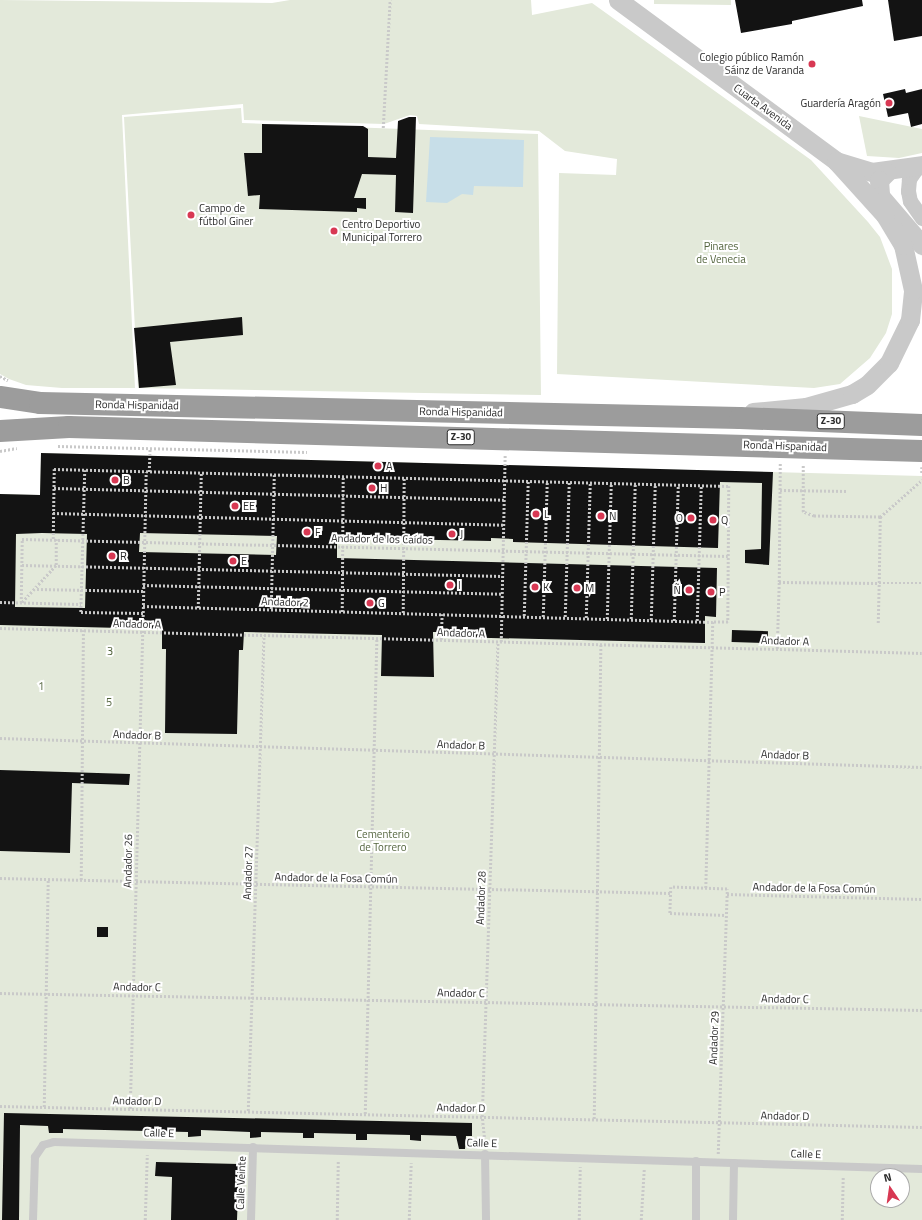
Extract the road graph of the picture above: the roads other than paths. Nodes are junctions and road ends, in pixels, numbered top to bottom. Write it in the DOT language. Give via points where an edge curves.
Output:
graph roads {
  1 [pos="618,0"];
  2 [pos="836,161"];
  3 [pos="920,166"];
  4 [pos="887,172"];
  5 [pos="922,218"];
  6 [pos="922,245"];
  7 [pos="0,397"];
  8 [pos="740,418"];
  9 [pos="922,425"];
  10 [pos="0,431"];
  11 [pos="922,451"];
  12 [pos="253,1147"];
  13 [pos="485,1154"];
  14 [pos="696,1161"];
  15 [pos="734,1163"];
  16 [pos="922,1169"];
  17 [pos="33,1220"];
  18 [pos="251,1220"];
  19 [pos="486,1220"];
  20 [pos="696,1220"];
  21 [pos="733,1220"];
  1 -- 2 [label="street, Cuarta Avenida"];
  2 -- 4 [label="street, Cuarta Avenida" via="864,170"];
  2 -- 8 [label="street" via="885,215 903,245 913,290 906,331 880,374 852,394 806,407 760,409"];
  3 -- 4 [label="street, Cuarta Avenida"];
  3 -- 5 [label="street" via="909,179 908,191 915,212"];
  4 -- 6 [label="street" via="879,180 880,196"];
  7 -- 8 [label="highway, Ronda Hispanidad / Z-30" via="40,403"];
  8 -- 9 [label="highway, Ronda Hispanidad / Z-30"];
  10 -- 11 [label="highway, Ronda Hispanidad / Z-30" via="69,427"];
  12 -- 13 [label="lane, Calle E"];
  12 -- 17 [label="lane, Calle E" via="148,1143 43,1145 35,1157"];
  12 -- 18 [label="lane, Calle Veinte"];
  13 -- 14 [label="lane, Calle E"];
  13 -- 19 [label="lane"];
  14 -- 15 [label="lane, Calle E"];
  14 -- 20 [label="lane"];
  15 -- 16 [label="lane, Calle E"];
  15 -- 21 [label="lane"];
}
